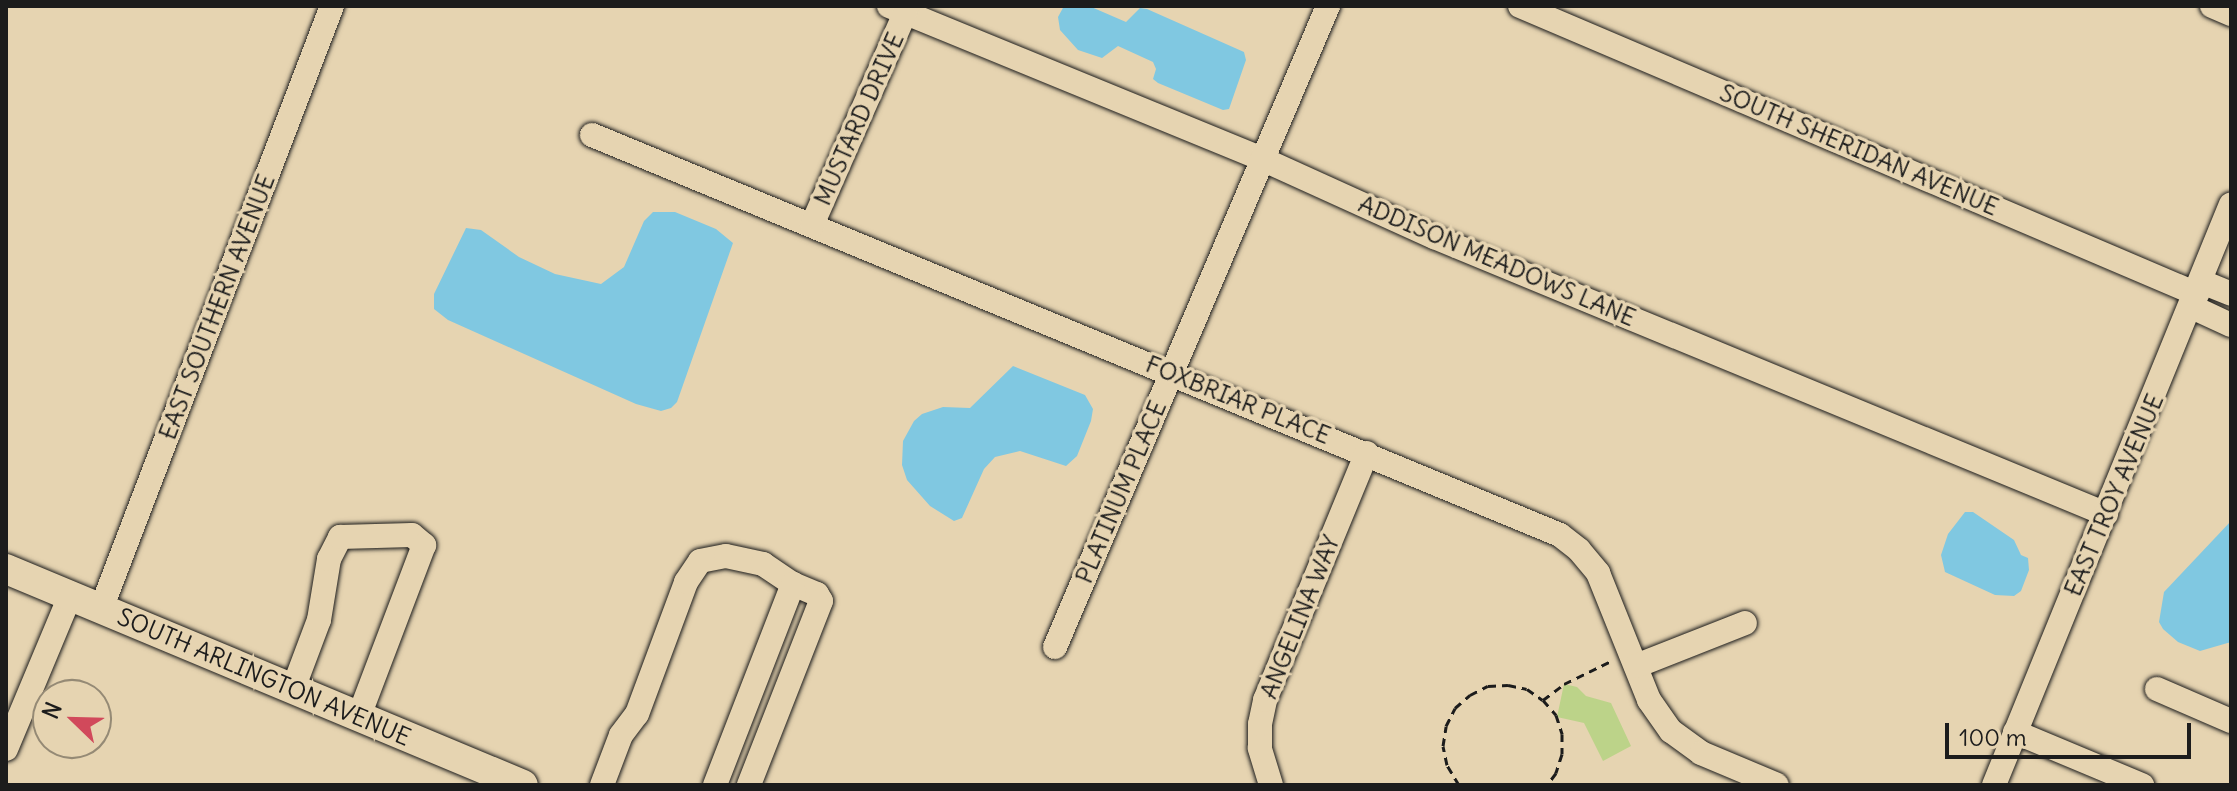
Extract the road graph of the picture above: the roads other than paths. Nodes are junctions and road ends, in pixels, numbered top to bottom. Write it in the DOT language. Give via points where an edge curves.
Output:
graph roads {
  1 [pos="332,6"];
  2 [pos="1328,6"];
  3 [pos="1520,6"];
  4 [pos="2212,6"];
  5 [pos="897,9"];
  6 [pos="2231,14"];
  7 [pos="592,135"];
  8 [pos="1262,159"];
  9 [pos="2231,204"];
  10 [pos="812,225"];
  11 [pos="2197,294"];
  12 [pos="2231,294"];
  13 [pos="2231,325"];
  14 [pos="1172,372"];
  15 [pos="1367,453"];
  16 [pos="2106,514"];
  17 [pos="6,569"];
  18 [pos="793,584"];
  19 [pos="70,596"];
  20 [pos="101,609"];
  21 [pos="1745,623"];
  22 [pos="1055,647"];
  23 [pos="1633,659"];
  24 [pos="293,689"];
  25 [pos="2157,689"];
  26 [pos="359,716"];
  27 [pos="2231,721"];
  28 [pos="2015,732"];
  29 [pos="6,750"];
  30 [pos="2097,776"];
  31 [pos="512,783"];
  32 [pos="602,785"];
  33 [pos="715,785"];
  34 [pos="749,785"];
  35 [pos="1271,785"];
  36 [pos="1777,785"];
  37 [pos="1994,785"];
  38 [pos="2142,785"];
  1 -- 20 [label="street, EAST SOUTHERN AVENUE"];
  2 -- 8 [label="street, PLATINUM PLACE"];
  3 -- 11 [label="street, SOUTH SHERIDAN AVENUE"];
  4 -- 6 [label="street"];
  5 -- 8 [label="street, ADDISON MEADOWS LANE"];
  5 -- 10 [label="street, MUSTARD DRIVE"];
  7 -- 10 [label="street, FOXBRIAR PLACE"];
  8 -- 14 [label="street, PLATINUM PLACE"];
  8 -- 16 [label="street, ADDISON MEADOWS LANE" via="1434,237"];
  9 -- 11 [label="street, EAST TROY AVENUE"];
  10 -- 14 [label="street, FOXBRIAR PLACE"];
  11 -- 12 [label="street"];
  11 -- 13 [label="street"];
  11 -- 16 [label="street, EAST TROY AVENUE"];
  14 -- 15 [label="street, FOXBRIAR PLACE"];
  14 -- 22 [label="street, PLATINUM PLACE"];
  15 -- 23 [label="street, FOXBRIAR PLACE" via="1566,539 1598,573"];
  15 -- 35 [label="street, ANGELINA WAY" via="1265,700 1260,748"];
  16 -- 28 [label="street, EAST TROY AVENUE"];
  17 -- 19 [label="main road, SOUTH ARLINGTON AVENUE"];
  18 -- 32 [label="street" via="763,564 726,556 700,561 686,582 637,714 621,735"];
  18 -- 33 [label="street"];
  18 -- 34 [label="street" via="821,601"];
  19 -- 20 [label="main road, SOUTH ARLINGTON AVENUE"];
  19 -- 29 [label="street"];
  20 -- 24 [label="main road, SOUTH ARLINGTON AVENUE"];
  21 -- 23 [label="street"];
  23 -- 36 [label="street, FOXBRIAR PLACE" via="1659,717 1679,739"];
  24 -- 26 [label="main road, SOUTH ARLINGTON AVENUE"];
  24 -- 26 [label="street" via="319,620 329,559 340,537 412,535 424,545"];
  25 -- 27 [label="street"];
  26 -- 31 [label="main road, SOUTH ARLINGTON AVENUE"];
  28 -- 30 [label="street"];
  28 -- 37 [label="street, EAST TROY AVENUE"];
  30 -- 38 [label="street"];
}
